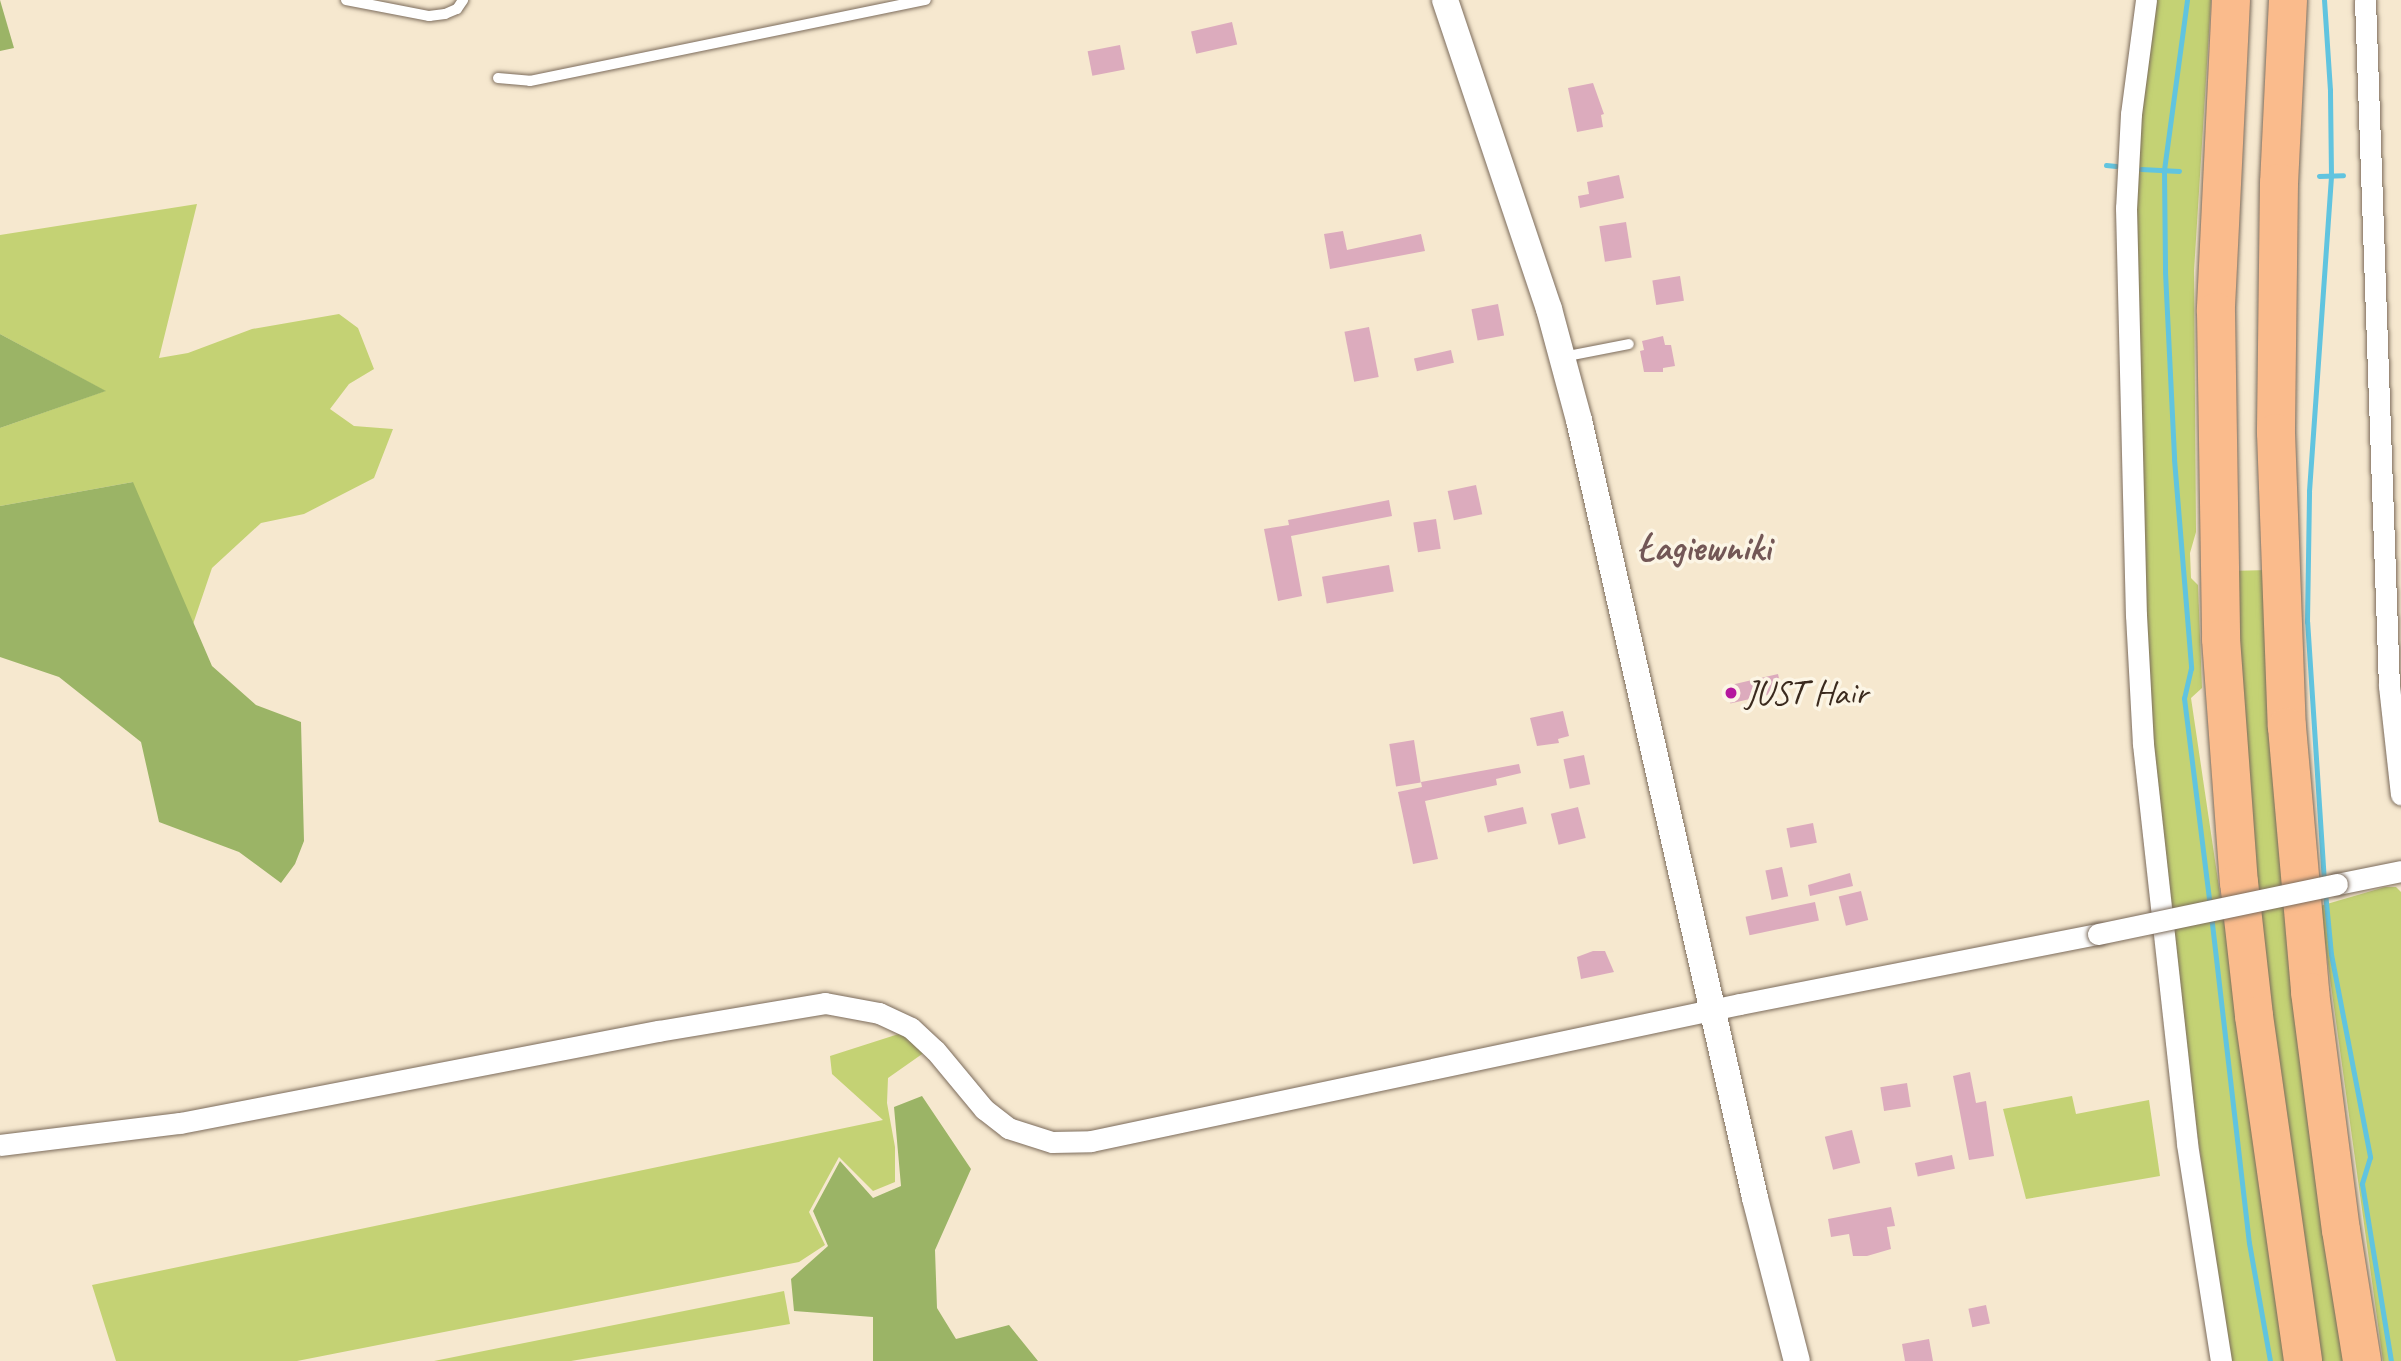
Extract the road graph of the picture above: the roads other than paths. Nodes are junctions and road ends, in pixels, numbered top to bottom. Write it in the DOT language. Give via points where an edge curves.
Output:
graph roads {
  1 [pos="346,0"];
  2 [pos="463,0"];
  3 [pos="926,0"];
  4 [pos="1445,0"];
  5 [pos="2146,0"];
  6 [pos="2231,0"];
  7 [pos="2288,0"];
  8 [pos="2365,0"];
  9 [pos="498,78"];
  10 [pos="1629,344"];
  11 [pos="1563,357"];
  12 [pos="2401,794"];
  13 [pos="2401,871"];
  14 [pos="1712,1010"];
  15 [pos="0,1145"];
  16 [pos="1797,1361"];
  17 [pos="2221,1361"];
  18 [pos="2303,1361"];
  19 [pos="2362,1361"];
  1 -- 2 [label="lane" via="429,16 457,9"];
  3 -- 9 [label="lane" via="530,81"];
  4 -- 11 [label="street"];
  5 -- 17 [label="street" via="2131,114 2126,208 2143,744 2187,1144"];
  6 -- 18 [label="highway" via="2216,312 2222,652 2254,1016"];
  7 -- 19 [label="highway" via="2279,183 2276,433 2287,727 2310,992"];
  8 -- 12 [label="street" via="2389,686"];
  10 -- 11 [label="lane"];
  11 -- 14 [label="street"];
  13 -- 14 [label="street, bridge"];
  14 -- 15 [label="street" via="1091,1141 1052,1142 1008,1128 984,1109 911,1028 879,1013 825,1003 180,1123"];
  14 -- 16 [label="street"];
}
